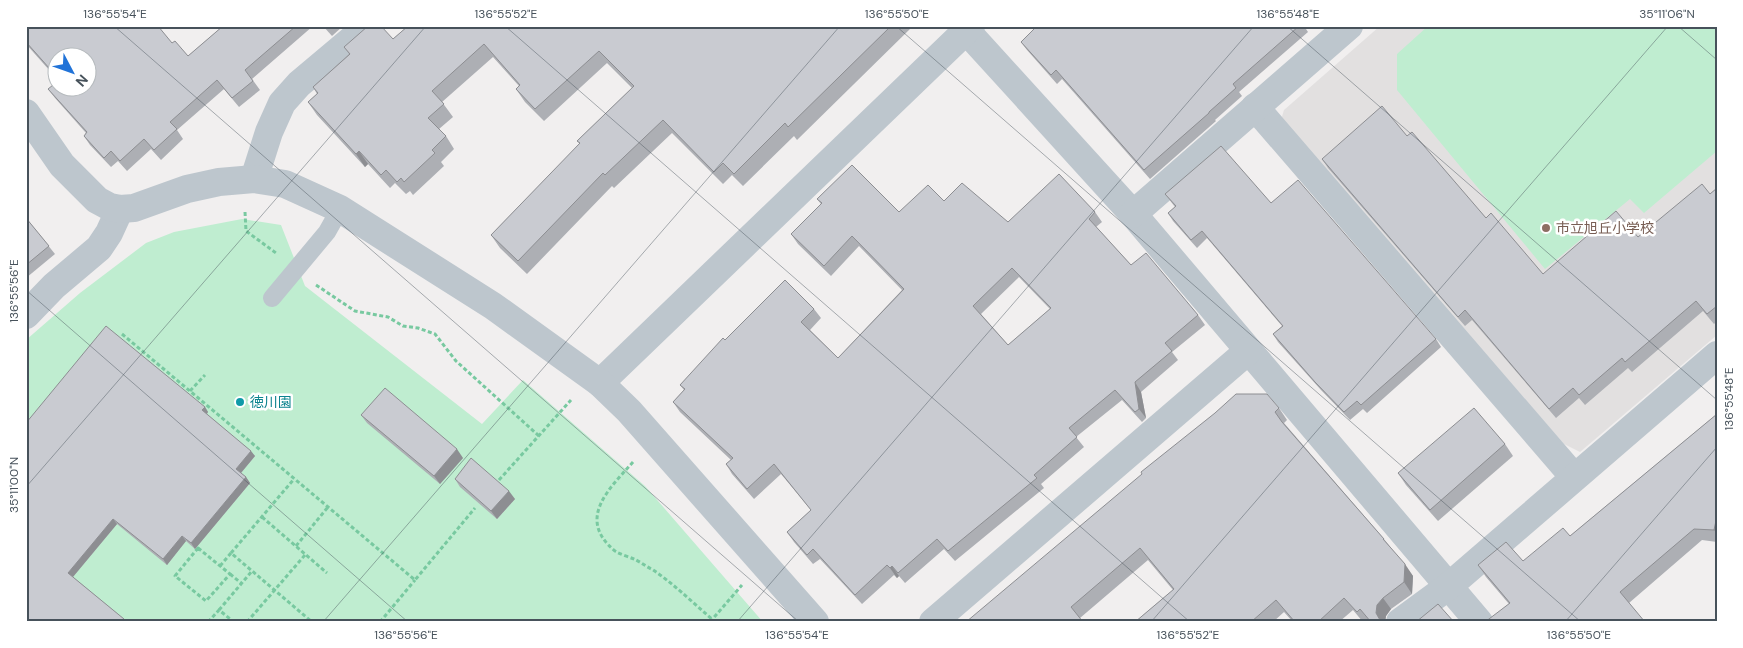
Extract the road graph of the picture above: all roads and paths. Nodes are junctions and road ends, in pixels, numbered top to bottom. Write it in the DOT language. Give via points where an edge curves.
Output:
graph roads {
  1 [pos="368,26"];
  2 [pos="1349,26"];
  3 [pos="966,28"];
  4 [pos="1255,107"];
  5 [pos="26,113"];
  6 [pos="254,179"];
  7 [pos="120,209"];
  8 [pos="245,209"];
  9 [pos="340,209"];
  10 [pos="1133,214"];
  11 [pos="296,269"];
  12 [pos="272,298"];
  13 [pos="26,315"];
  14 [pos="122,334"];
  15 [pos="1248,351"];
  16 [pos="1717,355"];
  17 [pos="205,375"];
  18 [pos="600,382"];
  19 [pos="190,391"];
  20 [pos="572,400"];
  21 [pos="539,436"];
  22 [pos="635,460"];
  23 [pos="1574,477"];
  24 [pos="294,479"];
  25 [pos="499,480"];
  26 [pos="328,507"];
  27 [pos="475,508"];
  28 [pos="262,517"];
  29 [pos="296,546"];
  30 [pos="231,553"];
  31 [pos="305,554"];
  32 [pos="220,566"];
  33 [pos="252,571"];
  34 [pos="327,573"];
  35 [pos="230,574"];
  36 [pos="415,580"];
  37 [pos="241,583"];
  38 [pos="744,583"];
  39 [pos="1449,586"];
  40 [pos="274,590"];
  41 [pos="219,610"];
  42 [pos="711,620"];
  43 [pos="208,622"];
  44 [pos="234,622"];
  45 [pos="248,622"];
  46 [pos="312,622"];
  47 [pos="380,622"];
  48 [pos="815,622"];
  49 [pos="933,622"];
  50 [pos="1400,622"];
  51 [pos="1480,622"];
  1 -- 6 [label="street" via="299,84 282,103"];
  2 -- 4 [label="street"];
  3 -- 10 [label="street"];
  3 -- 18 [label="street"];
  4 -- 10 [label="street"];
  4 -- 23 [label="street"];
  5 -- 7 [label="street" via="62,165 80,184 97,200"];
  6 -- 7 [label="street" via="187,189 134,208"];
  6 -- 9 [label="street" via="284,184"];
  7 -- 13 [label="street" via="99,248"];
  8 -- 11 [label="path" via="246,231"];
  9 -- 11 [label="lane" via="327,232"];
  9 -- 18 [label="street" via="493,306"];
  10 -- 15 [label="street"];
  11 -- 12 [label="lane"];
  11 -- 21 [label="path" via="355,311 388,317 403,326 435,334 456,361"];
  14 -- 19 [label="path"];
  15 -- 39 [label="street"];
  15 -- 49 [label="street"];
  16 -- 23 [label="street"];
  17 -- 19 [label="path"];
  18 -- 48 [label="street"];
  19 -- 24 [label="path"];
  20 -- 21 [label="path"];
  21 -- 25 [label="path"];
  22 -- 42 [label="path" via="604,495 596,526 616,552 654,571"];
  23 -- 39 [label="street"];
  24 -- 26 [label="path"];
  24 -- 28 [label="path"];
  26 -- 29 [label="path"];
  26 -- 36 [label="path"];
  27 -- 36 [label="path"];
  28 -- 29 [label="path"];
  28 -- 30 [label="path"];
  29 -- 31 [label="path"];
  30 -- 32 [label="path"];
  30 -- 33 [label="path"];
  31 -- 34 [label="path"];
  31 -- 40 [label="path"];
  32 -- 35 [label="path"];
  32 -- 35 [label="path" via="198,548 175,576 206,601"];
  33 -- 37 [label="path"];
  33 -- 40 [label="path"];
  35 -- 37 [label="path"];
  36 -- 47 [label="path"];
  37 -- 41 [label="path"];
  38 -- 42 [label="path"];
  39 -- 50 [label="street"];
  39 -- 51 [label="street"];
  40 -- 45 [label="path"];
  40 -- 46 [label="path"];
  41 -- 43 [label="path"];
  41 -- 44 [label="path"];
}
